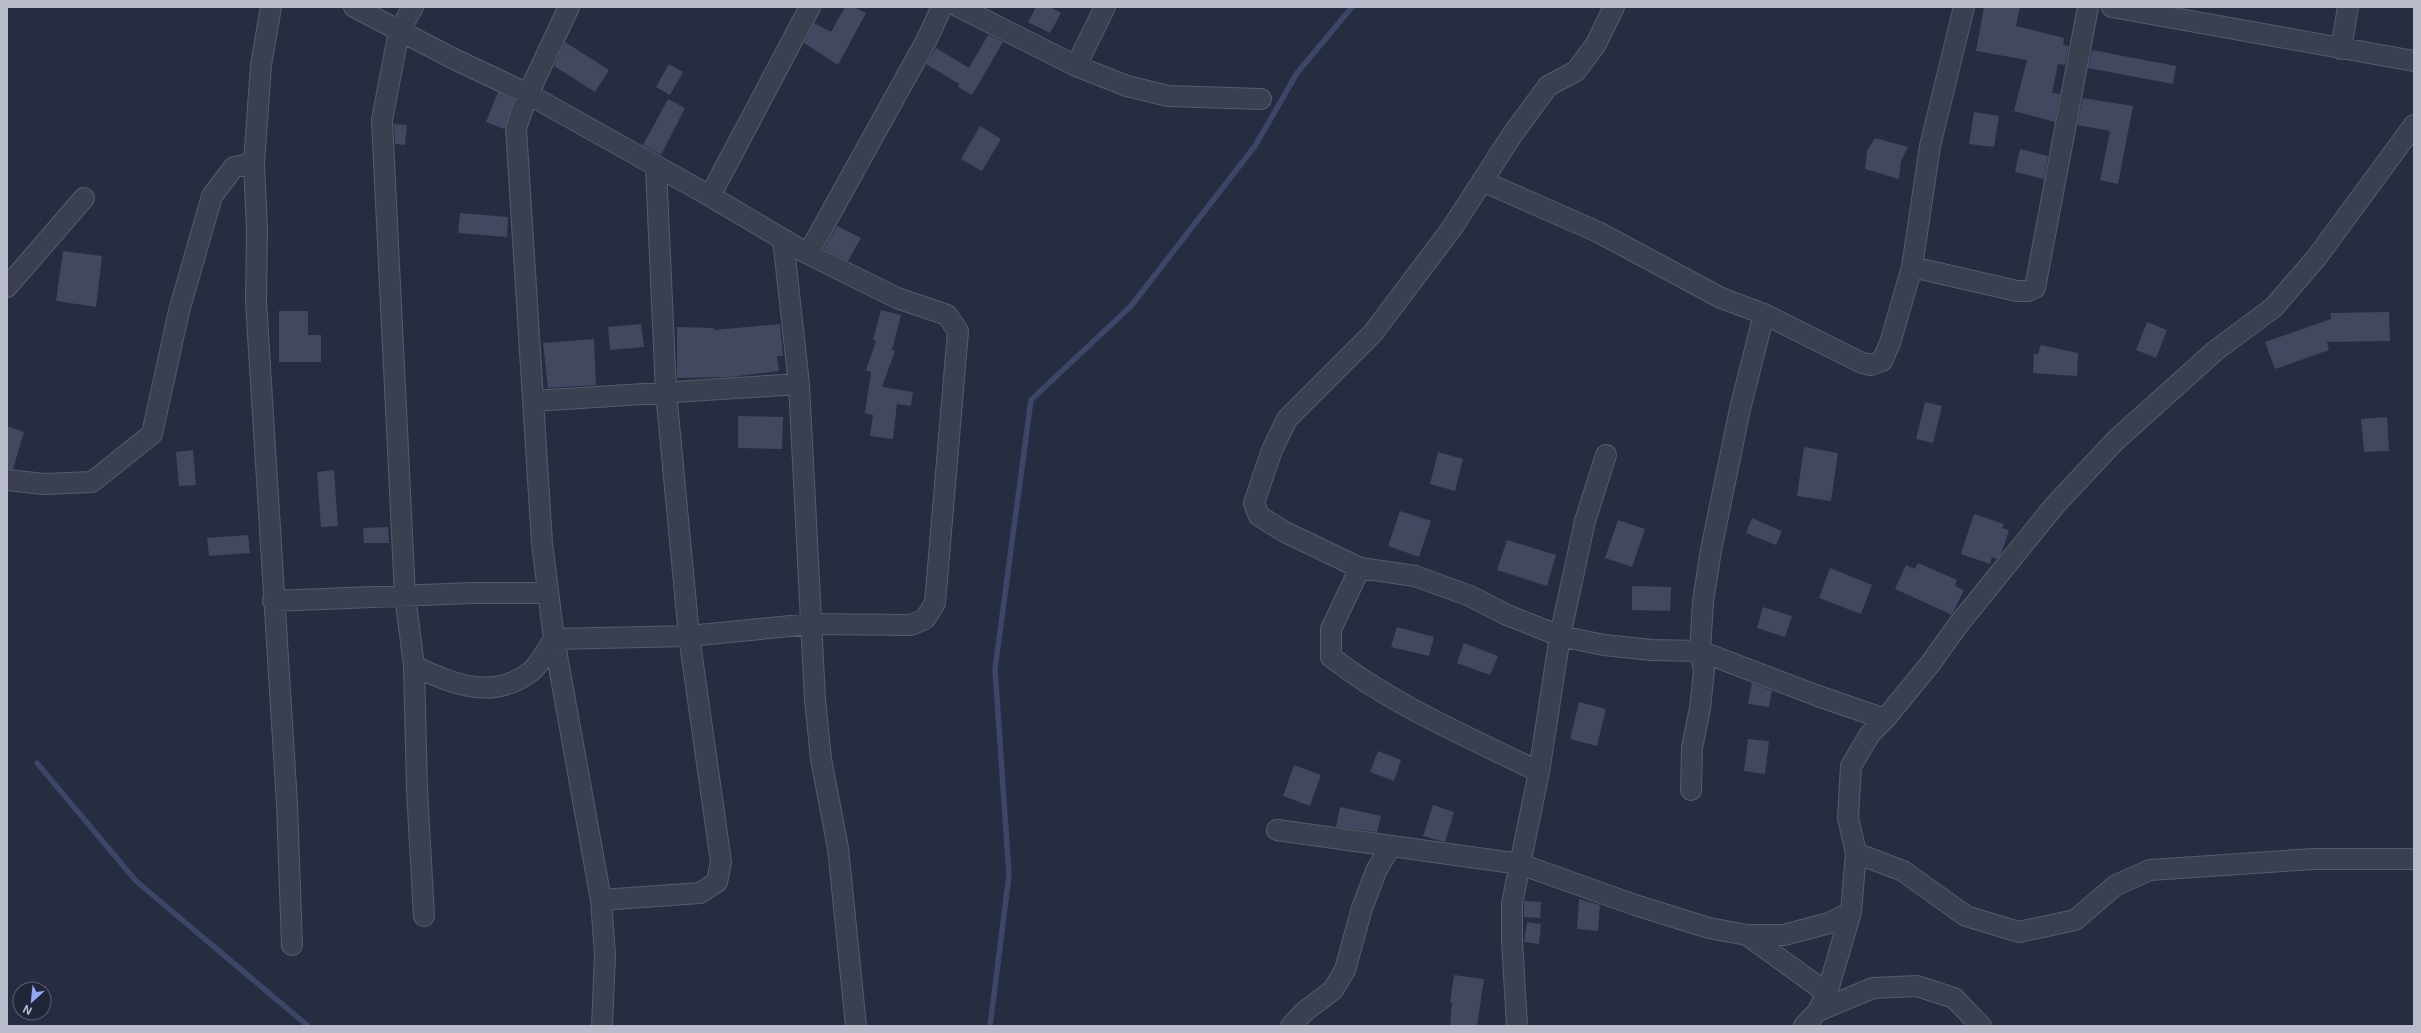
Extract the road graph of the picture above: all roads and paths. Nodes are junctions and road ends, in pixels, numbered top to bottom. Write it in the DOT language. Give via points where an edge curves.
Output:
graph roads {
  1 [pos="271,7"];
  2 [pos="354,7"];
  3 [pos="413,7"];
  4 [pos="569,7"];
  5 [pos="810,7"];
  6 [pos="942,7"];
  7 [pos="959,7"];
  8 [pos="1105,7"];
  9 [pos="1614,7"];
  10 [pos="1964,7"];
  11 [pos="2088,7"];
  12 [pos="2112,7"];
  13 [pos="2348,7"];
  14 [pos="399,31"];
  15 [pos="2341,49"];
  16 [pos="2414,61"];
  17 [pos="1076,66"];
  18 [pos="528,94"];
  19 [pos="1261,99"];
  20 [pos="2414,125"];
  21 [pos="254,163"];
  22 [pos="656,167"];
  23 [pos="1482,181"];
  24 [pos="710,196"];
  25 [pos="84,198"];
  26 [pos="783,239"];
  27 [pos="808,254"];
  28 [pos="1912,267"];
  29 [pos="7,287"];
  30 [pos="1764,314"];
  31 [pos="799,384"];
  32 [pos="666,392"];
  33 [pos="534,401"];
  34 [pos="1606,454"];
  35 [pos="7,480"];
  36 [pos="1360,568"];
  37 [pos="548,593"];
  38 [pos="405,595"];
  39 [pos="273,602"];
  40 [pos="811,624"];
  41 [pos="689,636"];
  42 [pos="1560,636"];
  43 [pos="554,639"];
  44 [pos="1700,651"];
  45 [pos="414,666"];
  46 [pos="1885,719"];
  47 [pos="1540,772"];
  48 [pos="1691,790"];
  49 [pos="1277,830"];
  50 [pos="1391,846"];
  51 [pos="1856,853"];
  52 [pos="2414,859"];
  53 [pos="1520,864"];
  54 [pos="601,900"];
  55 [pos="1851,912"];
  56 [pos="424,916"];
  57 [pos="1747,935"];
  58 [pos="292,945"];
  59 [pos="1827,993"];
  60 [pos="1818,1010"];
  61 [pos="602,1026"];
  62 [pos="856,1026"];
  63 [pos="1292,1026"];
  64 [pos="1517,1026"];
  65 [pos="1804,1026"];
  66 [pos="1981,1026"];
  1 -- 21 [label="street" via="261,65"];
  2 -- 14 [label="street"];
  3 -- 14 [label="street"];
  4 -- 18 [label="street"];
  5 -- 24 [label="street"];
  6 -- 27 [label="street" via="926,41"];
  7 -- 17 [label="street"];
  8 -- 17 [label="street"];
  9 -- 23 [label="street" via="1596,44 1576,71 1548,86"];
  10 -- 28 [label="street" via="1930,146"];
  11 -- 28 [label="street" via="2035,288 2018,291"];
  12 -- 15 [label="street"];
  13 -- 15 [label="street"];
  14 -- 18 [label="street"];
  14 -- 38 [label="street" via="382,120"];
  15 -- 16 [label="street"];
  17 -- 19 [label="street" via="1127,86 1168,96"];
  18 -- 22 [label="street"];
  18 -- 33 [label="street" via="516,128"];
  20 -- 46 [label="street" via="2317,257 2274,307 2215,351 2111,445 2055,505"];
  21 -- 35 [label="street" via="234,167 212,196 179,311 152,434 92,482 44,484"];
  21 -- 39 [label="street" via="257,230 256,302"];
  22 -- 24 [label="street"];
  22 -- 32 [label="street"];
  23 -- 30 [label="street" via="1598,232 1721,298"];
  23 -- 36 [label="street" via="1452,228 1374,333 1287,419 1272,450 1254,503 1259,516 1285,532"];
  24 -- 26 [label="street"];
  25 -- 29 [label="street"];
  26 -- 27 [label="street"];
  26 -- 31 [label="street"];
  27 -- 40 [label="street" via="897,298 947,315 958,331 935,603 925,619 911,625"];
  28 -- 30 [label="street" via="1890,343 1882,361 1871,365 1862,363"];
  30 -- 44 [label="street" via="1740,409 1711,550 1703,602"];
  31 -- 32 [label="street"];
  31 -- 40 [label="street"];
  32 -- 33 [label="street"];
  32 -- 41 [label="street"];
  33 -- 37 [label="street" via="542,543"];
  34 -- 42 [label="street" via="1585,522"];
  36 -- 42 [label="street" via="1415,576 1470,596 1507,615"];
  36 -- 47 [label="street" via="1331,629 1332,657 1355,676 1435,721"];
  37 -- 38 [label="street"];
  37 -- 43 [label="street"];
  38 -- 39 [label="street"];
  38 -- 45 [label="street"];
  39 -- 58 [label="street" via="287,804"];
  40 -- 41 [label="street"];
  40 -- 62 [label="street" via="821,758 838,848"];
  41 -- 43 [label="street"];
  41 -- 54 [label="street" via="721,862 717,882 700,893"];
  42 -- 44 [label="street" via="1604,645"];
  42 -- 47 [label="street"];
  43 -- 45 [label="street" via="530,673 508,685 490,689 472,688"];
  43 -- 54 [label="street"];
  44 -- 46 [label="street"];
  44 -- 48 [label="street" via="1704,671 1692,748"];
  45 -- 56 [label="street"];
  46 -- 51 [label="street" via="1870,734 1851,766 1848,818"];
  47 -- 53 [label="street"];
  49 -- 50 [label="street"];
  50 -- 53 [label="street"];
  50 -- 63 [label="street" via="1377,869 1362,908 1345,970 1333,990 1304,1012"];
  51 -- 52 [label="street" via="1904,871 1966,916 2019,932 2075,920 2116,885 2150,870 2313,859"];
  51 -- 55 [label="street"];
  53 -- 57 [label="street" via="1694,924"];
  53 -- 64 [label="street" via="1512,903"];
  54 -- 61 [label="street" via="605,955"];
  55 -- 57 [label="street" via="1829,923 1784,935"];
  55 -- 59 [label="street"];
  57 -- 59 [label="street"];
  59 -- 60 [label="street"];
  60 -- 65 [label="street"];
  60 -- 66 [label="street" via="1873,988 1917,986 1954,998"];
}
